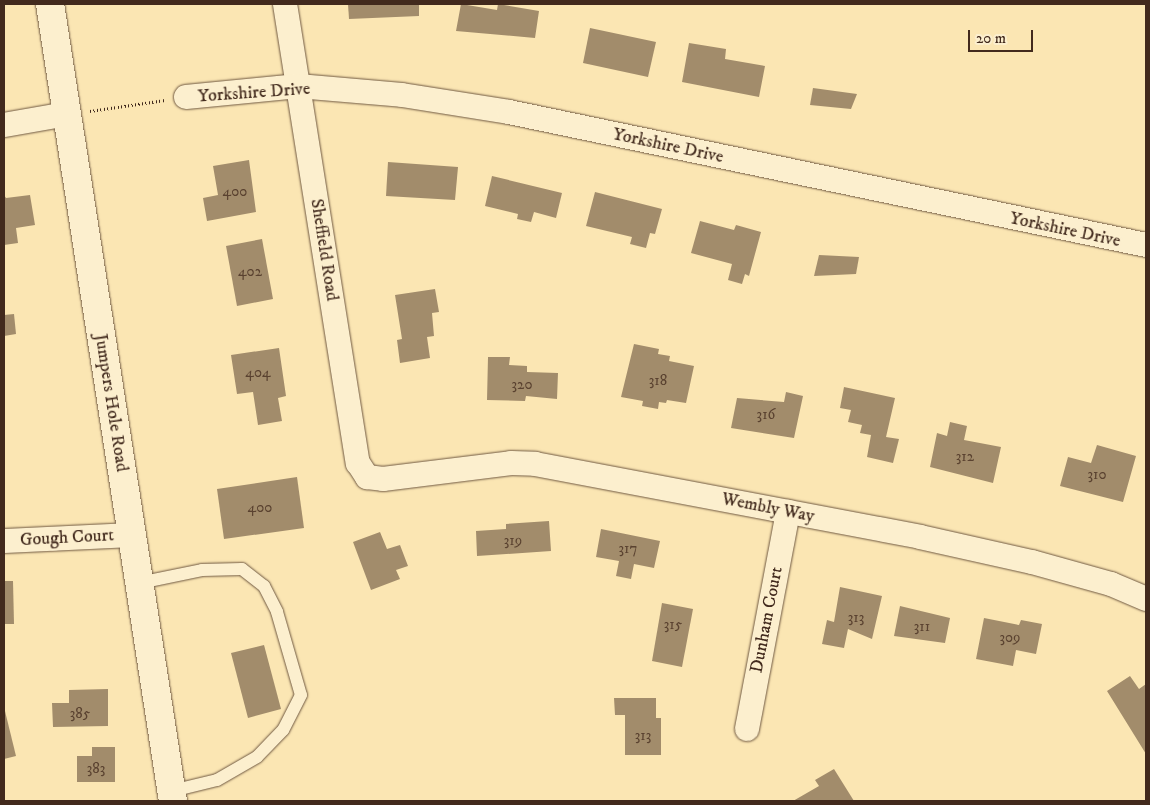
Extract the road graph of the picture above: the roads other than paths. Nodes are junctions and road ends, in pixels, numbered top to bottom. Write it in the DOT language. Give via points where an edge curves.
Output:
graph roads {
  1 [pos="50,4"];
  2 [pos="285,4"];
  3 [pos="298,86"];
  4 [pos="186,97"];
  5 [pos="66,114"];
  6 [pos="4,125"];
  7 [pos="1146,245"];
  8 [pos="384,479"];
  9 [pos="788,512"];
  10 [pos="131,535"];
  11 [pos="4,541"];
  12 [pos="139,584"];
  13 [pos="1146,599"];
  14 [pos="747,729"];
  15 [pos="173,796"];
  1 -- 5 [label="main road, Jumpers Hole Road"];
  2 -- 3 [label="street, Sheffield Road"];
  3 -- 4 [label="street, Yorkshire Drive"];
  3 -- 7 [label="street, Yorkshire Drive" via="402,95 509,112"];
  3 -- 8 [label="street, Sheffield Road" via="358,463 367,477"];
  5 -- 6 [label="street"];
  5 -- 10 [label="main road, Jumpers Hole Road"];
  8 -- 9 [label="street, Wembly Way" via="529,463"];
  9 -- 13 [label="street, Wembly Way" via="1032,562 1111,584"];
  9 -- 14 [label="street, Dunham Court"];
  10 -- 11 [label="street, Gough Court"];
  10 -- 12 [label="main road, Jumpers Hole Road"];
  12 -- 15 [label="main road, Jumpers Hole Road"];
  12 -- 15 [label="lane" via="202,570 242,569 264,586 276,612 300,695 284,730 257,757 217,780"];
}
